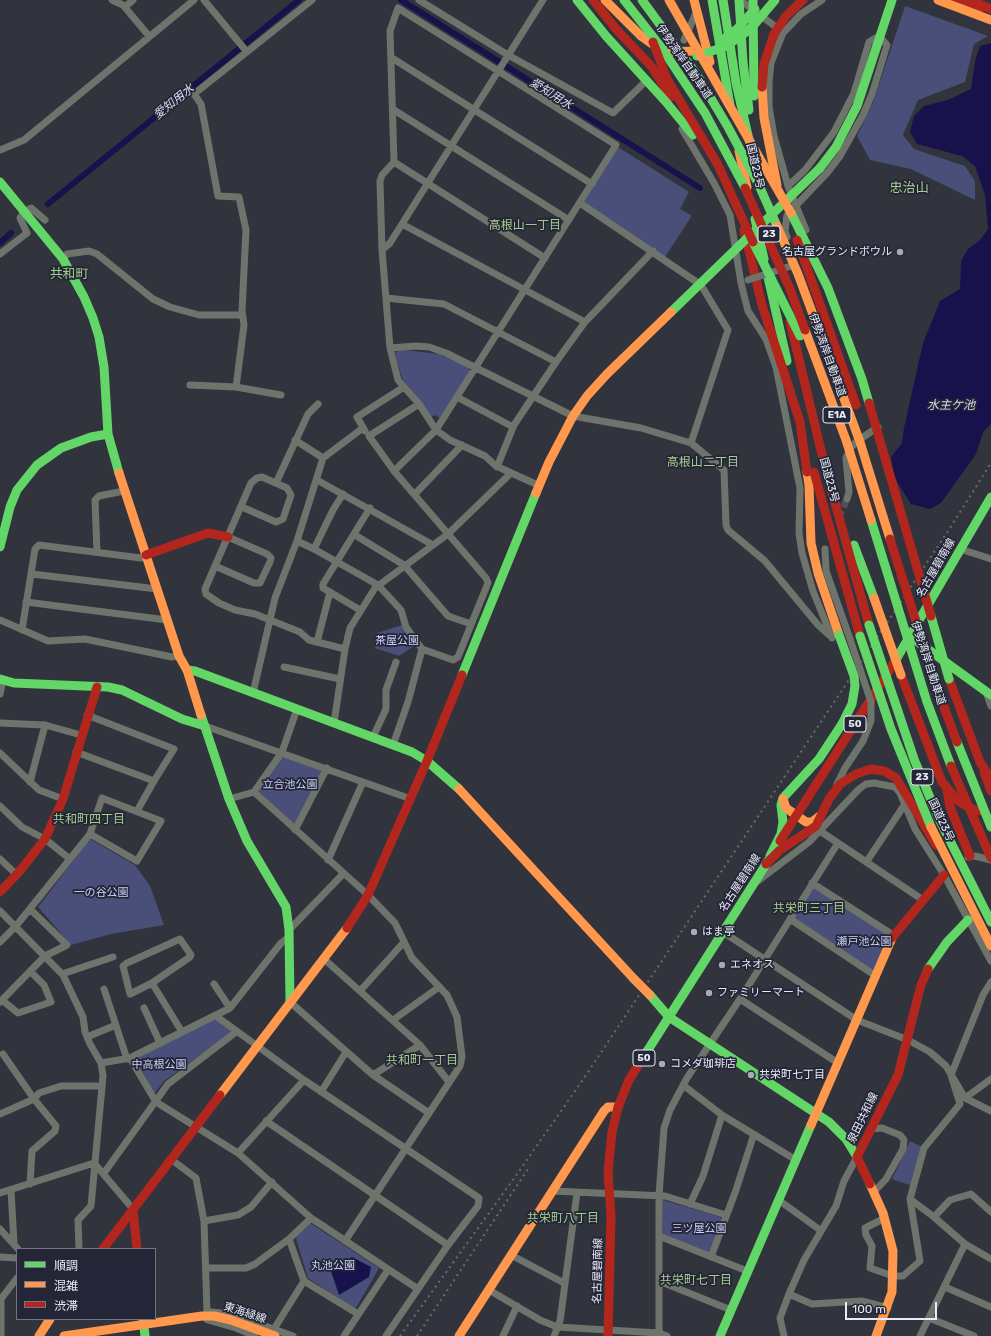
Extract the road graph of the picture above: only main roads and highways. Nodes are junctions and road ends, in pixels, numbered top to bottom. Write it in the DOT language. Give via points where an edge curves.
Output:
graph roads {
  1 [pos="577,0"];
  2 [pos="593,0"];
  3 [pos="605,0"];
  4 [pos="624,0"];
  5 [pos="642,0"];
  6 [pos="648,0"];
  7 [pos="669,0"];
  8 [pos="694,0"];
  9 [pos="712,0"];
  10 [pos="723,0"];
  11 [pos="740,0"];
  12 [pos="753,0"];
  13 [pos="762,0"];
  14 [pos="775,0"];
  15 [pos="803,0"];
  16 [pos="892,0"];
  17 [pos="938,0"];
  18 [pos="957,0"];
  19 [pos="969,0"];
  20 [pos="991,9"];
  21 [pos="991,16"];
  22 [pos="991,21"];
  23 [pos="696,53"];
  24 [pos="697,75"];
  25 [pos="737,143"];
  26 [pos="756,171"];
  27 [pos="0,182"];
  28 [pos="780,200"];
  29 [pos="735,202"];
  30 [pos="800,422"];
  31 [pos="108,434"];
  32 [pos="826,467"];
  33 [pos="991,497"];
  34 [pos="228,537"];
  35 [pos="0,547"];
  36 [pos="802,553"];
  37 [pos="146,555"];
  38 [pos="814,560"];
  39 [pos="886,568"];
  40 [pos="913,635"];
  41 [pos="924,651"];
  42 [pos="187,670"];
  43 [pos="2,680"];
  44 [pos="97,687"];
  45 [pos="990,694"];
  46 [pos="206,726"];
  47 [pos="427,760"];
  48 [pos="980,762"];
  49 [pos="991,780"];
  50 [pos="946,788"];
  51 [pos="991,791"];
  52 [pos="783,798"];
  53 [pos="824,809"];
  54 [pos="980,811"];
  55 [pos="797,816"];
  56 [pos="991,827"];
  57 [pos="970,856"];
  58 [pos="991,859"];
  59 [pos="948,863"];
  60 [pos="766,864"];
  61 [pos="944,875"];
  62 [pos="0,892"];
  63 [pos="968,920"];
  64 [pos="991,922"];
  65 [pos="991,946"];
  66 [pos="290,1002"];
  67 [pos="670,1017"];
  68 [pos="618,1107"];
  69 [pos="816,1114"];
  70 [pos="857,1158"];
  71 [pos="134,1208"];
  72 [pos="104,1248"];
  73 [pos="137,1248"];
  74 [pos="49,1320"];
  75 [pos="144,1322"];
  76 [pos="274,1333"];
  77 [pos="608,1333"];
  78 [pos="879,1335"];
  79 [pos="39,1336"];
  80 [pos="67,1336"];
  81 [pos="145,1336"];
  82 [pos="459,1336"];
  83 [pos="720,1336"];
  1 -- 29 [label="main road, bridge" via="610,42 679,118 713,164"];
  2 -- 30 [label="main road" via="652,67 703,142 719,158 738,202 762,305"];
  3 -- 23 [label="main road" via="641,36 658,48 686,56"];
  4 -- 39 [label="main road, 伊勢湾岸自動車道 / E1A, bridge" via="685,82 722,143 748,195 790,289 811,344 846,440"];
  5 -- 24 [label="main road, 伊勢湾岸自動車道 / E1A, bridge"];
  6 -- 24 [label="main road, bridge" via="676,37"];
  6 -- 29 [label="main road, bridge" via="652,40 662,68 712,154"];
  7 -- 48 [label="main road, bridge" via="788,207 828,288 866,392 949,679"];
  8 -- 25 [label="main road" via="711,67"];
  9 -- 25 [label="main road, 国道23号 / 23"];
  10 -- 26 [label="main road, 国道23号 / 23" via="736,83"];
  11 -- 26 [label="main road" via="743,62"];
  12 -- 28 [label="main road, bridge" via="752,67 755,114"];
  13 -- 23 [label="main road, bridge" via="730,35"];
  14 -- 23 [label="main road, bridge" via="740,37 724,47"];
  15 -- 28 [label="main road, bridge" via="786,16 774,34 766,53 762,76 764,118"];
  16 -- 47 [label="main road, bridge" via="851,119 836,147 820,168 607,374 586,396 573,416 559,441"];
  17 -- 22 [label="main road, bridge"];
  18 -- 21 [label="main road"];
  19 -- 20 [label="main road"];
  24 -- 41 [label="main road, 伊勢湾岸自動車道 / E1A, bridge" via="744,156 798,274 863,450"];
  25 -- 30 [label="main road, 国道23号 / 23"];
  26 -- 32 [label="main road, 国道23号 / 23"];
  27 -- 31 [label="main road" via="63,259 84,297 99,337 104,367"];
  28 -- 41 [label="main road, bridge" via="806,260 862,424 907,579"];
  29 -- 39 [label="main road, bridge" via="807,350"];
  30 -- 38 [label="main road" via="809,485"];
  30 -- 59 [label="main road, 国道23号 / 23, bridge" via="860,636 904,764"];
  31 -- 35 [label="main road" via="61,448 37,465 18,490 10,507"];
  31 -- 37 [label="main road"];
  32 -- 50 [label="main road, bridge" via="901,675 937,771"];
  32 -- 64 [label="main road, 国道23号 / 23, bridge" via="869,625 914,759 938,817"];
  33 -- 40 [label="main road, 名古屋碧南線 / 50"];
  34 -- 37 [label="main road" via="208,533"];
  36 -- 38 [label="main road"];
  37 -- 42 [label="main road" via="179,656"];
  38 -- 52 [label="main road, bridge" via="844,635 855,686 852,704 842,724 819,759"];
  39 -- 58 [label="main road, 伊勢湾岸自動車道 / E1A, bridge" via="945,752"];
  40 -- 45 [label="main road"];
  40 -- 45 [label="main road" via="967,667"];
  40 -- 55 [label="main road, 名古屋碧南線 / 50"];
  41 -- 56 [label="main road, 伊勢湾岸自動車道 / E1A, bridge" via="960,752"];
  42 -- 46 [label="main road"];
  42 -- 47 [label="main road" via="373,737"];
  43 -- 44 [label="main road" via="14,683"];
  44 -- 46 [label="main road" via="128,692 177,716"];
  44 -- 62 [label="main road" via="63,799 45,839"];
  46 -- 66 [label="main road" via="247,841 282,900 287,915"];
  47 -- 66 [label="main road" via="368,895 344,932"];
  47 -- 67 [label="main road, bridge" via="453,782"];
  48 -- 49 [label="main road"];
  48 -- 51 [label="main road"];
  50 -- 54 [label="main road" via="958,801"];
  50 -- 57 [label="main road" via="950,807"];
  52 -- 55 [label="main road" via="786,808"];
  52 -- 60 [label="main road" via="782,834"];
  53 -- 55 [label="main road" via="812,822 806,822"];
  53 -- 59 [label="main road, bridge" via="840,784 870,769 884,771 900,783 921,823"];
  53 -- 60 [label="main road" via="820,820 810,831 780,850"];
  55 -- 60 [label="main road, 名古屋碧南線 / 50"];
  59 -- 65 [label="main road, 国道23号 / 23, bridge"];
  60 -- 67 [label="main road, 名古屋碧南線 / 50"];
  61 -- 69 [label="main road" via="894,935"];
  63 -- 70 [label="main road, 泉田共和線" via="931,963 921,985 898,1075"];
  66 -- 71 [label="main road"];
  67 -- 68 [label="main road, 名古屋碧南線 / 50" via="629,1080"];
  67 -- 69 [label="main road"];
  68 -- 77 [label="main road, 名古屋碧南線 / 50" via="612,1132 608,1172 611,1194"];
  68 -- 82 [label="main road" via="608,1107 604,1111"];
  69 -- 70 [label="main road" via="836,1128"];
  69 -- 83 [label="main road"];
  70 -- 78 [label="main road, 泉田共和線" via="885,1218 893,1251 893,1276 888,1308"];
  71 -- 72 [label="main road"];
  71 -- 73 [label="main road"];
  74 -- 79 [label="main road"];
  75 -- 76 [label="main road, 東海緑線" via="204,1314"];
  75 -- 80 [label="main road, 東海緑線"];
  75 -- 81 [label="main road"];
}
